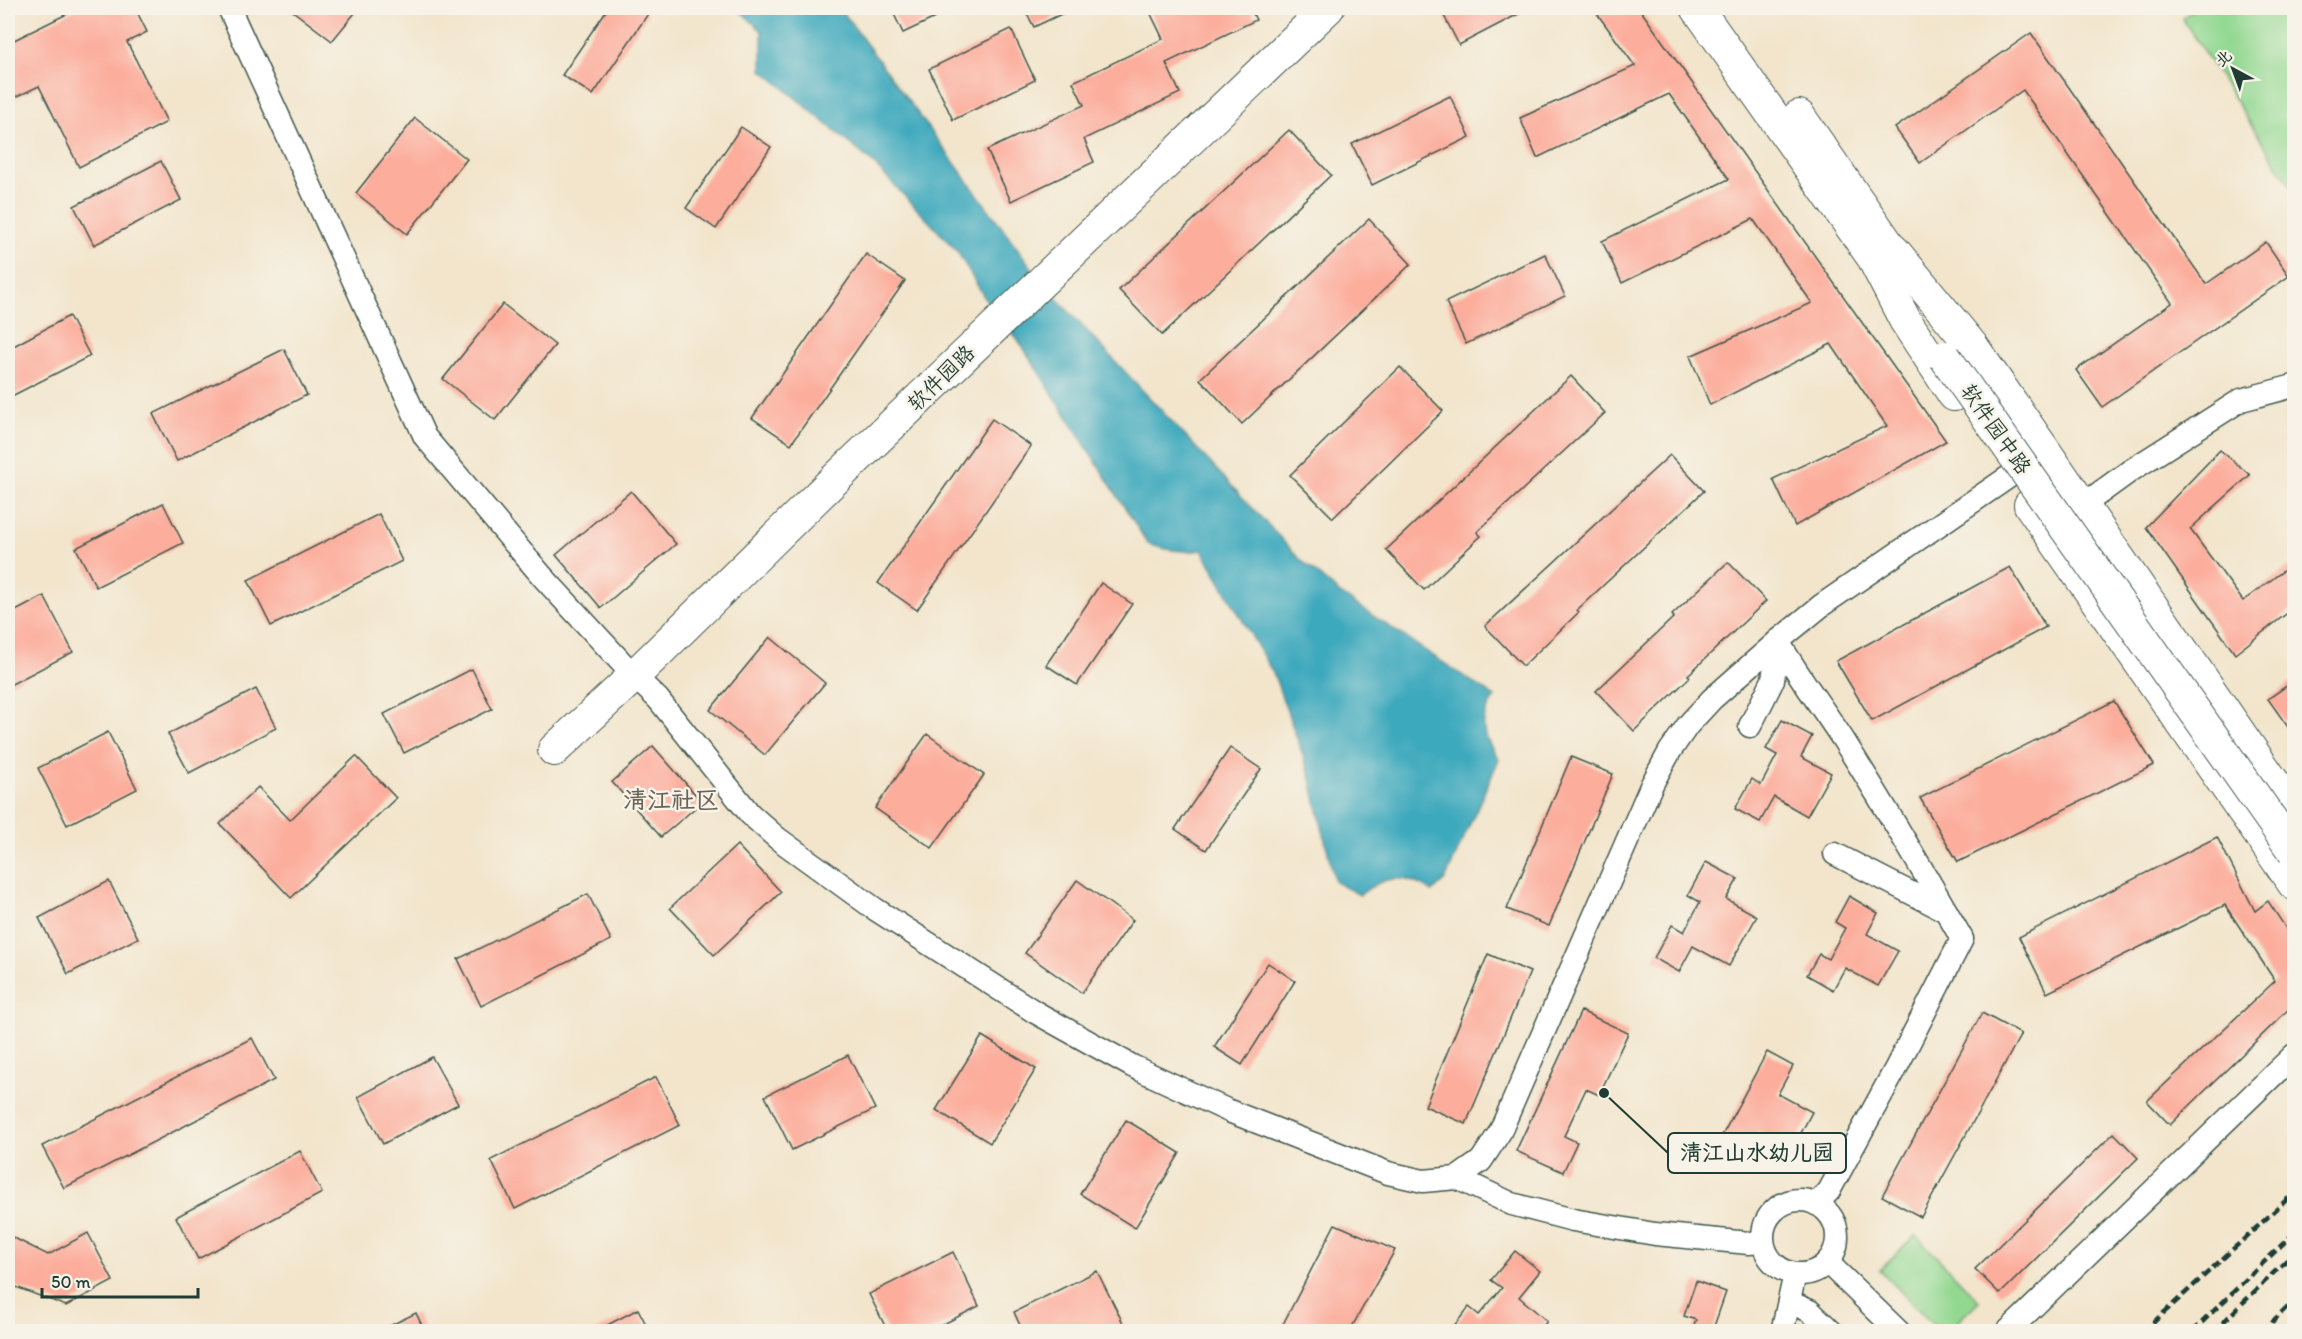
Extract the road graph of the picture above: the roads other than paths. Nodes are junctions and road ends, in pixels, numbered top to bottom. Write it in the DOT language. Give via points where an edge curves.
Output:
graph roads {
  1 [pos="229,8"];
  2 [pos="1328,8"];
  3 [pos="1697,8"];
  4 [pos="1723,8"];
  5 [pos="1885,258"];
  6 [pos="1949,355"];
  7 [pos="2295,386"];
  8 [pos="2010,476"];
  9 [pos="2083,505"];
  10 [pos="2133,578"];
  11 [pos="2098,602"];
  12 [pos="1778,641"];
  13 [pos="634,676"];
  14 [pos="1750,726"];
  15 [pos="554,750"];
  16 [pos="2295,812"];
  17 [pos="2295,834"];
  18 [pos="1835,854"];
  19 [pos="2291,863"];
  20 [pos="1946,911"];
  21 [pos="2295,1055"];
  22 [pos="1457,1178"];
  23 [pos="1816,1204"];
  24 [pos="1763,1242"];
  25 [pos="1827,1262"];
  26 [pos="1795,1274"];
  27 [pos="1789,1302"];
  28 [pos="1782,1332"];
  29 [pos="1832,1332"];
  30 [pos="1899,1332"];
  31 [pos="2007,1332"];
  1 -- 13 [label="street" via="425,437 542,576"];
  2 -- 13 [label="main road, 软件园路"];
  3 -- 5 [label="main road, 软件园中路"];
  4 -- 5 [label="main road, 软件园中路"];
  5 -- 6 [label="main road, 软件园中路" via="1915,313"];
  5 -- 8 [label="main road" via="1905,320"];
  5 -- 9 [label="main road" via="1973,347"];
  6 -- 17 [label="main road, 软件园中路"];
  6 -- 19 [label="main road, 软件园中路, bridge"];
  7 -- 9 [label="street" via="2241,400"];
  8 -- 11 [label="main road"];
  8 -- 12 [label="street" via="1822,605"];
  9 -- 10 [label="main road"];
  10 -- 11 [label="main road" via="2138,604 2132,612 2122,615"];
  10 -- 16 [label="main road"];
  11 -- 19 [label="main road"];
  12 -- 14 [label="street" via="1773,680"];
  12 -- 20 [label="street" via="1920,863"];
  12 -- 22 [label="street" via="1712,699 1670,751 1500,1132 1481,1161"];
  13 -- 15 [label="main road, 软件园路"];
  13 -- 22 [label="street" via="658,699 750,814 777,838 874,909 1035,1012 1132,1066 1261,1124 1388,1173 1423,1181"];
  18 -- 20 [label="street"];
  20 -- 23 [label="street" via="1962,939 1829,1191"];
  21 -- 31 [label="street"];
  22 -- 24 [label="street" via="1512,1203 1573,1220 1655,1234"];
  23 -- 24 [label="street" via="1783,1204 1767,1220"];
  23 -- 25 [label="street" via="1836,1230 1833,1252"];
  24 -- 26 [label="street" via="1773,1263"];
  25 -- 26 [label="street" via="1818,1269"];
  25 -- 30 [label="street"];
  26 -- 27 [label="street"];
  27 -- 28 [label="street"];
  27 -- 29 [label="street" via="1810,1311"];
}
